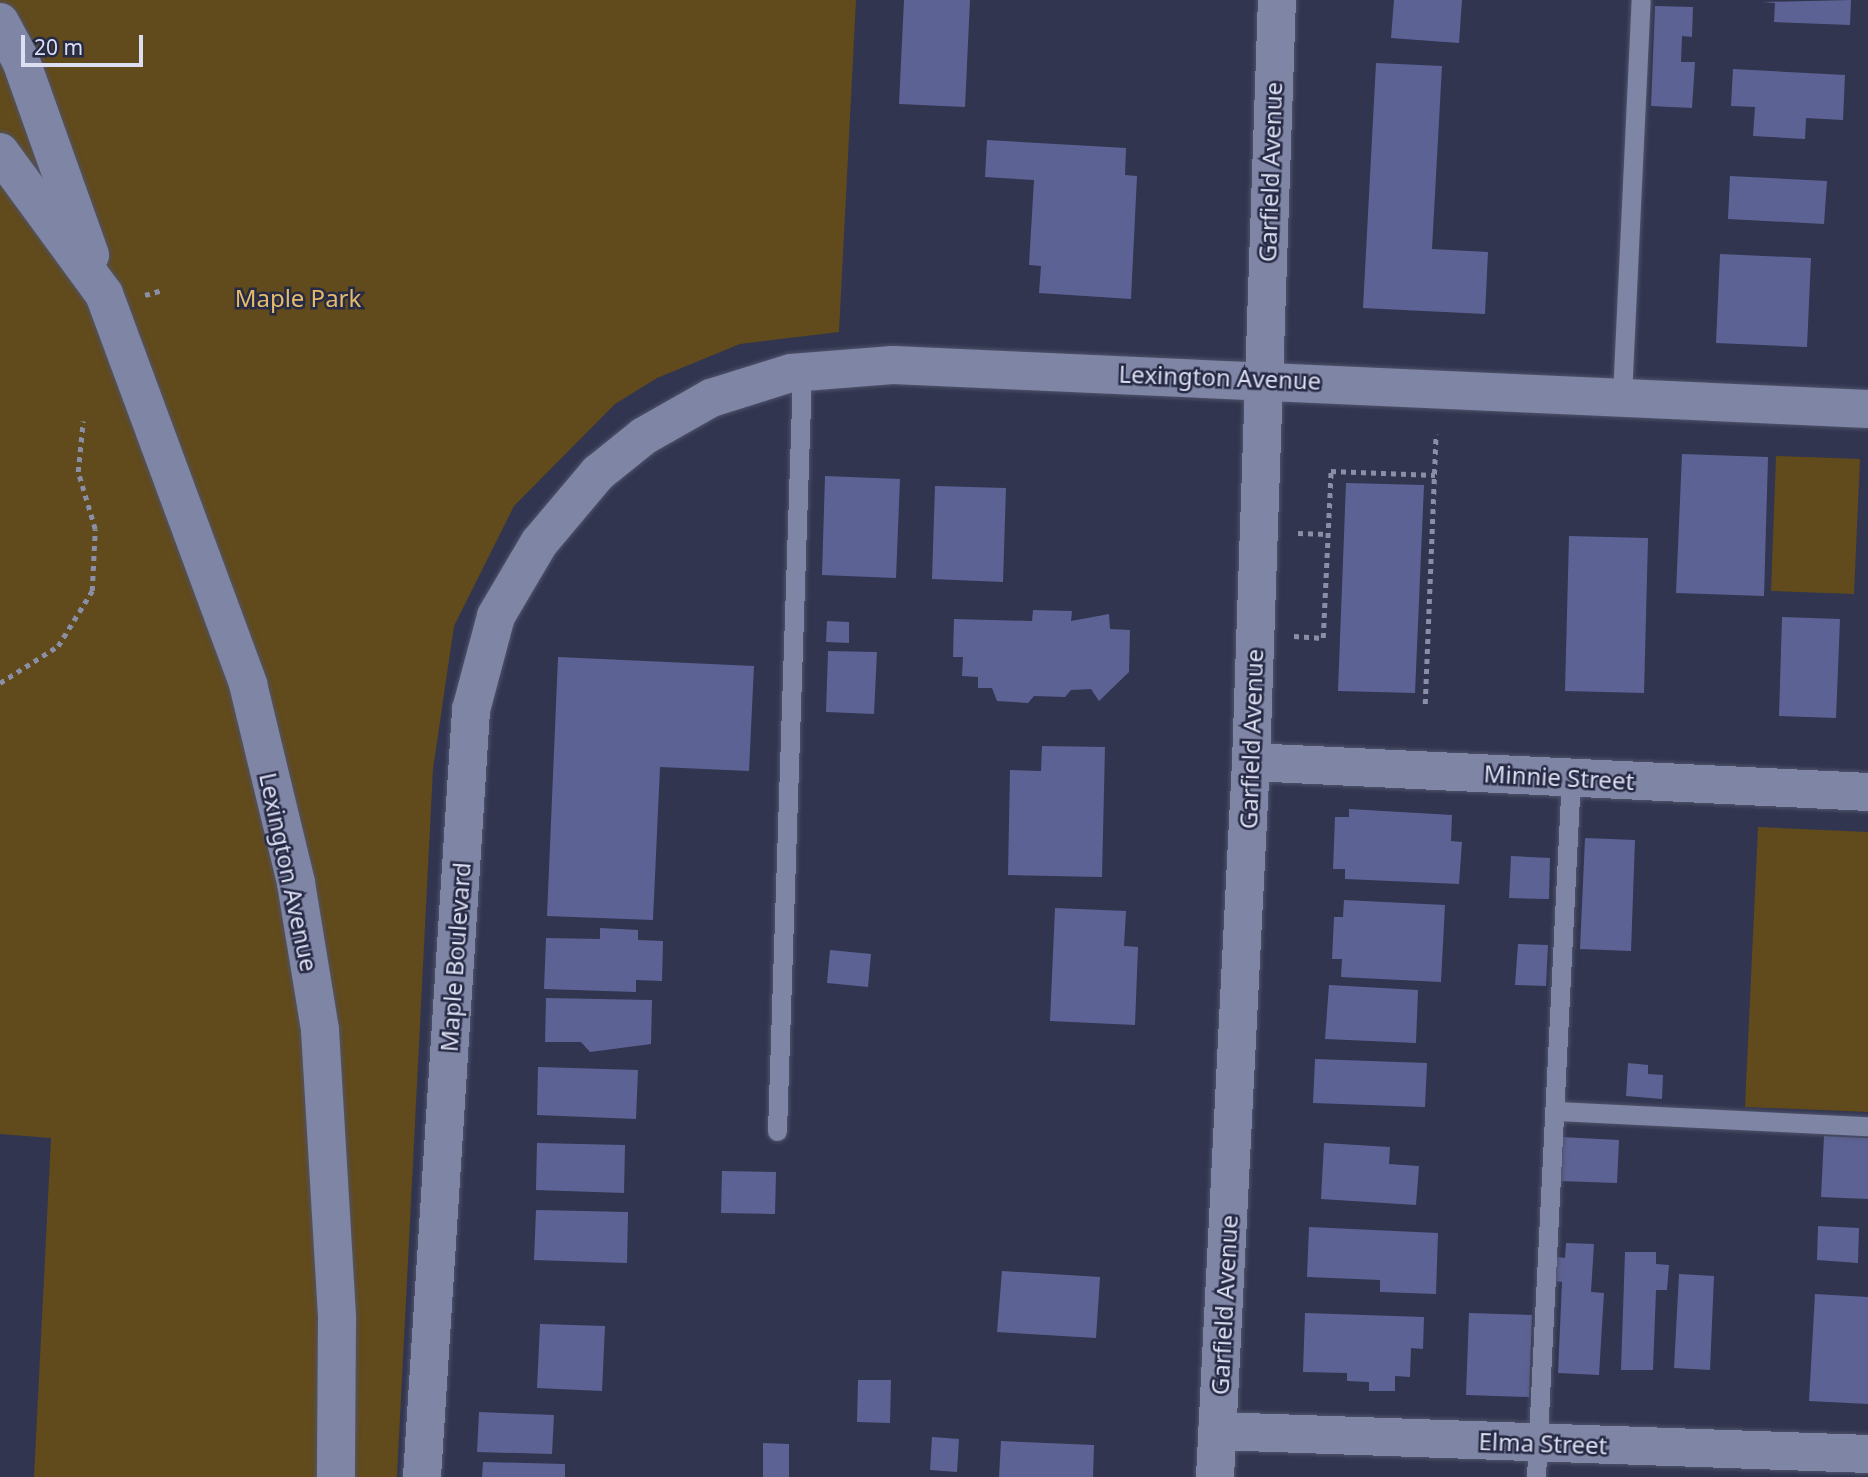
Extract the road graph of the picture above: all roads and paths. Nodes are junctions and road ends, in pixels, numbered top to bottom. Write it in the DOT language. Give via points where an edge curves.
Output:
graph roads {
  1 [pos="1277,0"];
  2 [pos="1641,0"];
  3 [pos="0,22"];
  4 [pos="0,152"];
  5 [pos="163,290"];
  6 [pos="104,294"];
  7 [pos="144,296"];
  8 [pos="802,372"];
  9 [pos="1262,378"];
  10 [pos="1622,396"];
  11 [pos="1868,409"];
  12 [pos="83,421"];
  13 [pos="1436,434"];
  14 [pos="598,473"];
  15 [pos="1435,475"];
  16 [pos="1311,533"];
  17 [pos="1328,534"];
  18 [pos="1305,636"];
  19 [pos="0,683"];
  20 [pos="1425,704"];
  21 [pos="1251,762"];
  22 [pos="1571,777"];
  23 [pos="1868,792"];
  24 [pos="1556,1111"];
  25 [pos="1868,1126"];
  26 [pos="777,1131"];
  27 [pos="1217,1431"];
  28 [pos="1868,1454"];
  29 [pos="1539,1460"];
  30 [pos="335,1477"];
  31 [pos="422,1477"];
  32 [pos="1215,1477"];
  1 -- 9 [label="street, Garfield Avenue"];
  2 -- 10 [label="lane"];
  3 -- 6 [label="street, Lexington Avenue" via="21,61"];
  4 -- 6 [label="street, Lexington Avenue"];
  5 -- 7 [label="path"];
  6 -- 30 [label="street, Lexington Avenue" via="248,684 296,883 320,1030 337,1319"];
  8 -- 9 [label="street, Lexington Avenue" via="902,365"];
  8 -- 14 [label="street, Lexington Avenue" via="711,398"];
  8 -- 26 [label="lane"];
  9 -- 10 [label="street, Lexington Avenue"];
  9 -- 21 [label="street, Garfield Avenue"];
  10 -- 11 [label="street, Lexington Avenue"];
  12 -- 19 [label="path" via="78,472 95,529 92,591 58,646"];
  13 -- 15 [label="path"];
  14 -- 31 [label="street, Maple Boulevard" via="539,543 496,616 471,710"];
  15 -- 17 [label="path" via="1331,471"];
  15 -- 20 [label="path"];
  16 -- 17 [label="path"];
  17 -- 18 [label="path" via="1323,638"];
  21 -- 22 [label="street, Minnie Street"];
  21 -- 27 [label="street, Garfield Avenue"];
  22 -- 23 [label="street, Minnie Street"];
  22 -- 24 [label="lane"];
  24 -- 25 [label="lane"];
  24 -- 29 [label="lane"];
  27 -- 29 [label="street, Elma Street"];
  27 -- 32 [label="street, Garfield Avenue"];
  28 -- 29 [label="street, Elma Street"];
}
